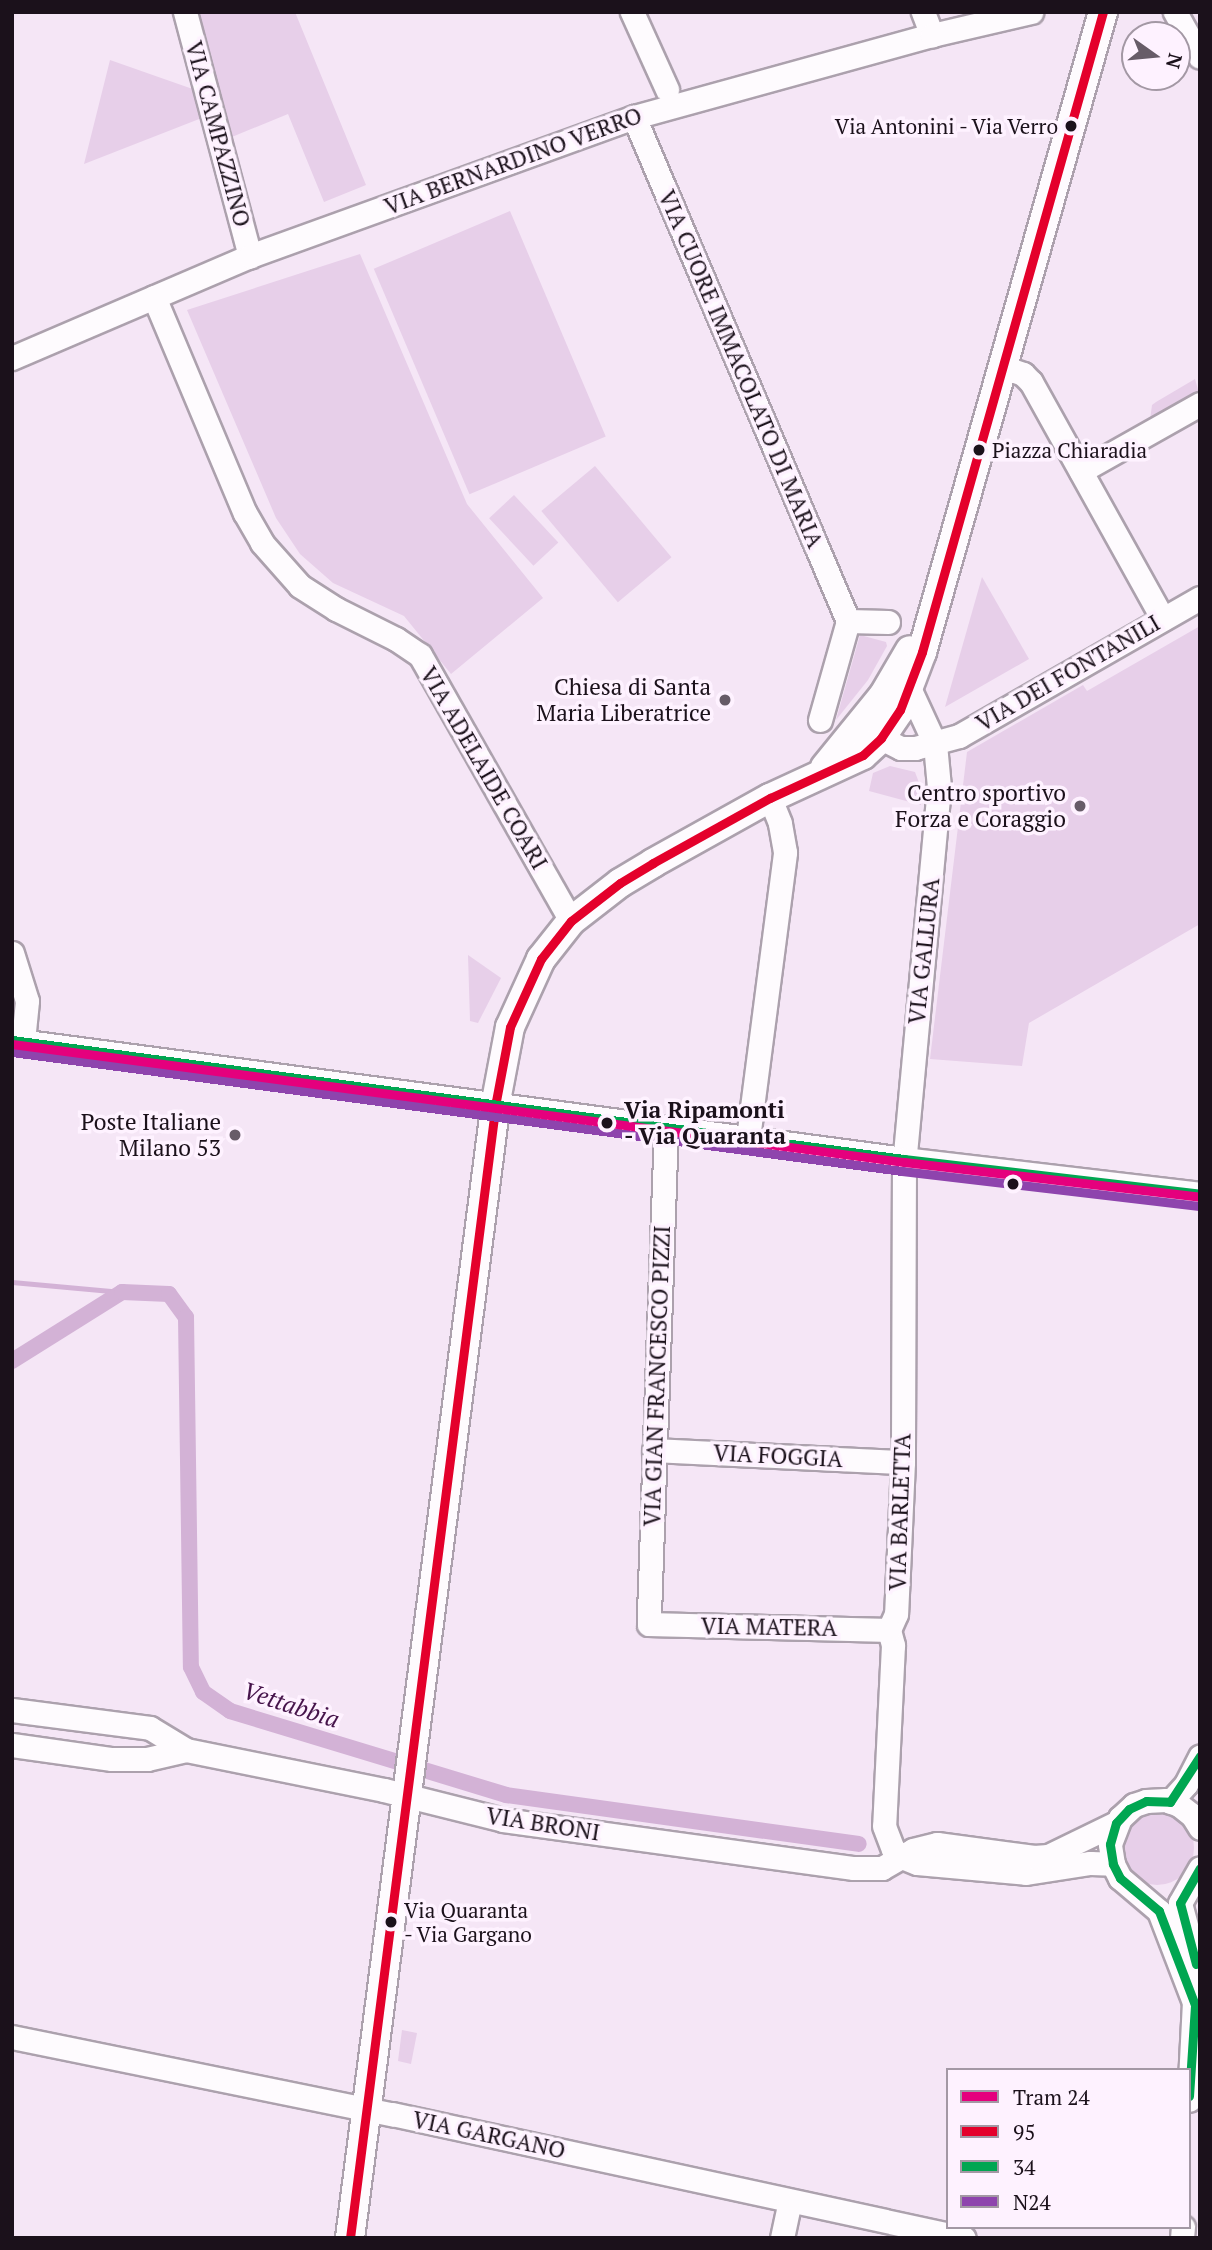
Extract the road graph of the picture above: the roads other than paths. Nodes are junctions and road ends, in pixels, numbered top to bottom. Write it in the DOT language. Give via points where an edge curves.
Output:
graph roads {
  1 [pos="185,12"];
  2 [pos="632,12"];
  3 [pos="923,12"];
  4 [pos="1031,12"];
  5 [pos="1103,12"];
  6 [pos="1175,12"];
  7 [pos="932,35"];
  8 [pos="1200,57"];
  9 [pos="667,89"];
  10 [pos="634,117"];
  11 [pos="250,256"];
  12 [pos="154,297"];
  13 [pos="12,358"];
  14 [pos="1003,367"];
  15 [pos="1200,404"];
  16 [pos="1081,471"];
  17 [pos="1200,598"];
  18 [pos="936,601"];
  19 [pos="1163,619"];
  20 [pos="848,621"];
  21 [pos="888,622"];
  22 [pos="909,690"];
  23 [pos="820,720"];
  24 [pos="881,738"];
  25 [pos="935,744"];
  26 [pos="821,772"];
  27 [pos="770,798"];
  28 [pos="570,921"];
  29 [pos="12,953"];
  30 [pos="18,1040"];
  31 [pos="496,1105"];
  32 [pos="666,1127"];
  33 [pos="748,1138"];
  34 [pos="904,1159"];
  35 [pos="1200,1194"];
  36 [pos="654,1450"];
  37 [pos="903,1462"];
  38 [pos="649,1624"];
  39 [pos="889,1630"];
  40 [pos="12,1710"];
  41 [pos="66,1717"];
  42 [pos="12,1745"];
  43 [pos="186,1750"];
  44 [pos="64,1752"];
  45 [pos="1200,1756"];
  46 [pos="410,1775"];
  47 [pos="1170,1802"];
  48 [pos="1199,1818"];
  49 [pos="1116,1823"];
  50 [pos="902,1857"];
  51 [pos="1113,1864"];
  52 [pos="1197,1872"];
  53 [pos="1140,1893"];
  54 [pos="1195,2005"];
  55 [pos="12,2037"];
  56 [pos="1191,2068"];
  57 [pos="367,2109"];
  58 [pos="790,2201"];
  59 [pos="350,2238"];
  60 [pos="782,2238"];
  61 [pos="964,2238"];
  1 -- 11 [label="street, VIA CAMPAZZINO"];
  2 -- 9 [label="street"];
  3 -- 7 [label="street"];
  4 -- 7 [label="street, VIA BERNARDINO VERRO"];
  5 -- 14 [label="main road"];
  6 -- 8 [label="street"];
  7 -- 10 [label="street, VIA BERNARDINO VERRO"];
  10 -- 11 [label="street, VIA BERNARDINO VERRO"];
  10 -- 20 [label="street, VIA CUORE IMMACOLATO DI MARIA"];
  11 -- 12 [label="street, VIA BERNARDINO VERRO"];
  12 -- 13 [label="street, VIA BERNARDINO VERRO"];
  12 -- 28 [label="street, VIA ADELAIDE COARI" via="245,513 262,543 300,586 420,655"];
  14 -- 16 [label="street" via="1031,382"];
  14 -- 18 [label="main road"];
  15 -- 16 [label="street"];
  16 -- 19 [label="street"];
  17 -- 19 [label="street, VIA DEI FONTANILI"];
  18 -- 22 [label="main road"];
  18 -- 26 [label="main road" via="883,696"];
  19 -- 25 [label="street, VIA DEI FONTANILI" via="962,734"];
  20 -- 21 [label="street"];
  20 -- 23 [label="street"];
  22 -- 24 [label="main road"];
  22 -- 25 [label="street, VIA GALLURA"];
  24 -- 25 [label="street, VIA DEI FONTANILI" via="901,748"];
  24 -- 26 [label="main road" via="863,755"];
  25 -- 34 [label="street, VIA GALLURA" via="939,804"];
  26 -- 27 [label="main road"];
  27 -- 28 [label="main road" via="620,883"];
  27 -- 33 [label="street" via="785,852"];
  28 -- 31 [label="main road" via="541,959 519,1001 504,1052"];
  29 -- 30 [label="street" via="27,1001"];
  30 -- 31 [label="street"];
  31 -- 32 [label="street"];
  31 -- 46 [label="main road"];
  32 -- 33 [label="street"];
  32 -- 36 [label="street, VIA GIAN FRANCESCO PIZZI"];
  33 -- 34 [label="street"];
  34 -- 35 [label="street"];
  34 -- 37 [label="street, VIA BARLETTA"];
  36 -- 37 [label="street, VIA FOGGIA"];
  36 -- 38 [label="street, VIA GIAN FRANCESCO PIZZI"];
  37 -- 39 [label="street, VIA BARLETTA" via="896,1614"];
  38 -- 39 [label="street, VIA MATERA"];
  39 -- 50 [label="street, VIA BARLETTA" via="893,1645 884,1826 888,1841"];
  40 -- 41 [label="street, VIA BRONI"];
  41 -- 43 [label="street, VIA BRONI" via="152,1729"];
  41 -- 44 [label="street"];
  42 -- 44 [label="street, VIA BRONI"];
  43 -- 44 [label="street, VIA BRONI" via="147,1759"];
  43 -- 46 [label="street, VIA BRONI"];
  45 -- 47 [label="street" via="1186,1784"];
  46 -- 50 [label="street, VIA BRONI" via="503,1820 854,1868 882,1868"];
  46 -- 57 [label="main road"];
  47 -- 48 [label="street"];
  47 -- 49 [label="street, VIA BRONI" via="1141,1802"];
  49 -- 50 [label="street, VIA BRONI" via="1048,1856 937,1844"];
  49 -- 51 [label="street" via="1110,1844"];
  50 -- 51 [label="street" via="918,1863 1026,1873"];
  51 -- 53 [label="street" via="1126,1885"];
  52 -- 53 [label="street" via="1171,1894"];
  52 -- 54 [label="street" via="1180,1903 1196,1962"];
  53 -- 54 [label="street" via="1159,1911"];
  54 -- 56 [label="street"];
  55 -- 57 [label="street, VIA GARGANO"];
  57 -- 58 [label="street, VIA GARGANO"];
  57 -- 59 [label="main road"];
  58 -- 60 [label="street"];
  58 -- 61 [label="street, VIA GARGANO"];
}
